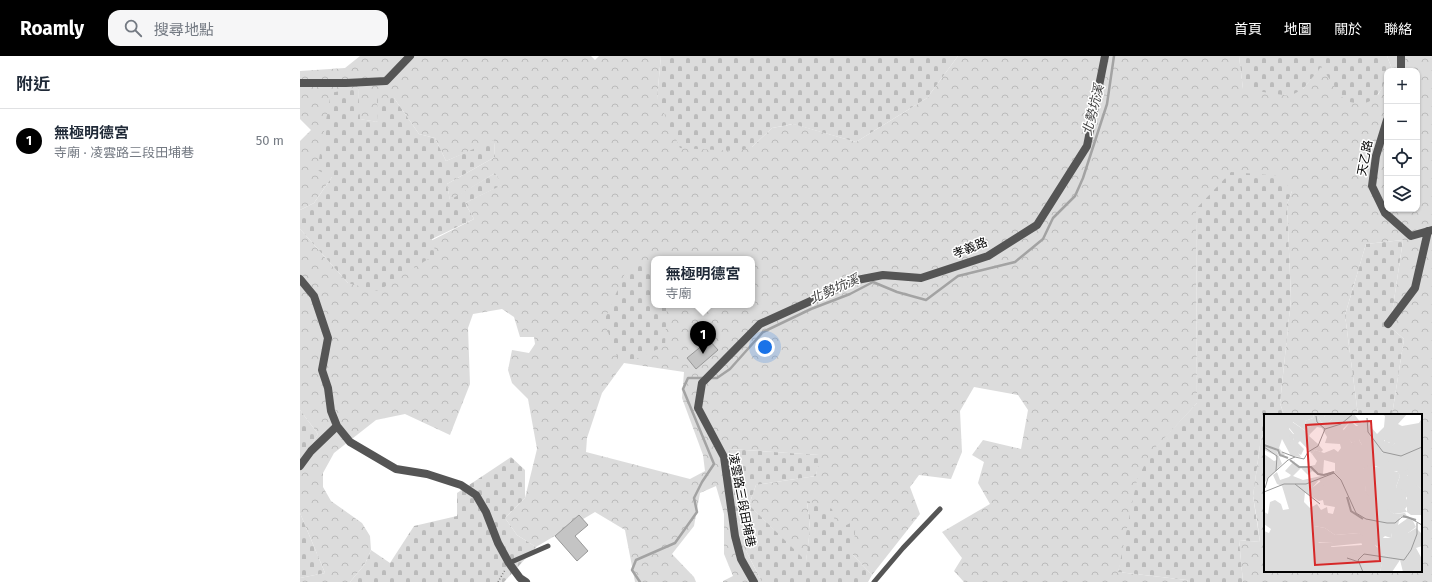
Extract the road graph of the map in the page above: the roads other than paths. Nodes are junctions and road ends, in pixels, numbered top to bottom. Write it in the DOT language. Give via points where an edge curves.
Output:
graph roads {
  1 [pos="410,56"];
  2 [pos="1105,56"];
  3 [pos="1401,56"];
  4 [pos="1401,68"];
  5 [pos="300,83"];
  6 [pos="1384,130"];
  7 [pos="1430,230"];
  8 [pos="300,279"];
  9 [pos="1388,324"];
  10 [pos="740,345"];
  11 [pos="337,426"];
  12 [pos="300,466"];
  13 [pos="940,509"];
  14 [pos="548,546"];
  15 [pos="509,563"];
  16 [pos="526,582"];
  17 [pos="754,582"];
  18 [pos="874,582"];
  1 -- 5 [label="street" via="386,81"];
  2 -- 10 [label="street, 孝義路" via="1087,146 1037,225 988,256 921,278 883,275 857,280 760,324"];
  3 -- 4 [label="street"];
  6 -- 7 [label="street, 天乙路" via="1376,156 1372,186 1385,213 1411,236"];
  7 -- 9 [label="street" via="1415,288"];
  8 -- 11 [label="street" via="314,296 328,338 322,370"];
  10 -- 17 [label="street, 凌雲路三段田埔巷" via="702,383 698,408 724,457 735,536 741,559"];
  11 -- 12 [label="street" via="311,450"];
  11 -- 15 [label="street" via="350,442 396,469 427,474 461,485 476,495"];
  13 -- 18 [label="lane"];
  14 -- 15 [label="lane"];
  15 -- 16 [label="street"];
}
